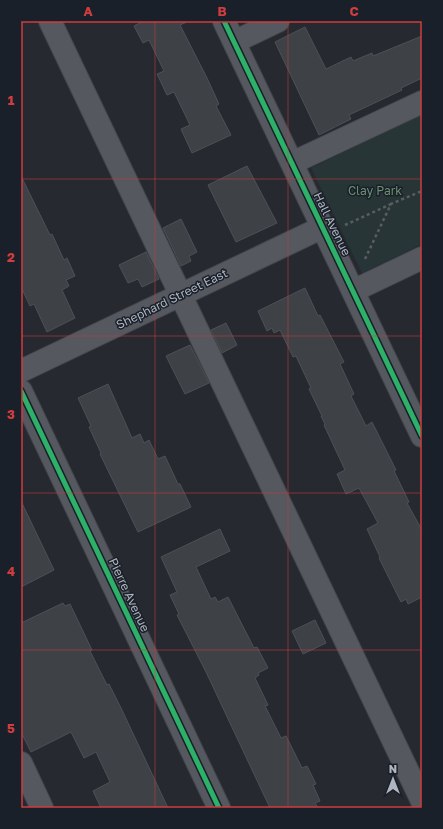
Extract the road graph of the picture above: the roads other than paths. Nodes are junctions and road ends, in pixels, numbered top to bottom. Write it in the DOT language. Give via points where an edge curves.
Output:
graph roads {
  1 [pos="50,21"];
  2 [pos="224,21"];
  3 [pos="278,21"];
  4 [pos="234,42"];
  5 [pos="422,102"];
  6 [pos="292,163"];
  7 [pos="332,227"];
  8 [pos="422,258"];
  9 [pos="353,292"];
  10 [pos="181,295"];
  11 [pos="21,371"];
  12 [pos="21,391"];
  13 [pos="417,414"];
  14 [pos="422,436"];
  15 [pos="21,763"];
  16 [pos="422,801"];
  17 [pos="42,808"];
  18 [pos="219,808"];
  1 -- 10 [label="street"];
  2 -- 4 [label="street, Hall Avenue"];
  3 -- 4 [label="street"];
  4 -- 6 [label="street, Hall Avenue"];
  5 -- 6 [label="street"];
  6 -- 7 [label="street, Hall Avenue"];
  7 -- 9 [label="street, Hall Avenue"];
  7 -- 10 [label="street, Shephard Street East"];
  8 -- 9 [label="street"];
  9 -- 13 [label="street, Hall Avenue"];
  10 -- 11 [label="street, Shephard Street East"];
  10 -- 16 [label="street"];
  12 -- 18 [label="street, Pierre Avenue"];
  13 -- 14 [label="street, Hall Avenue"];
  15 -- 17 [label="street"];
}
